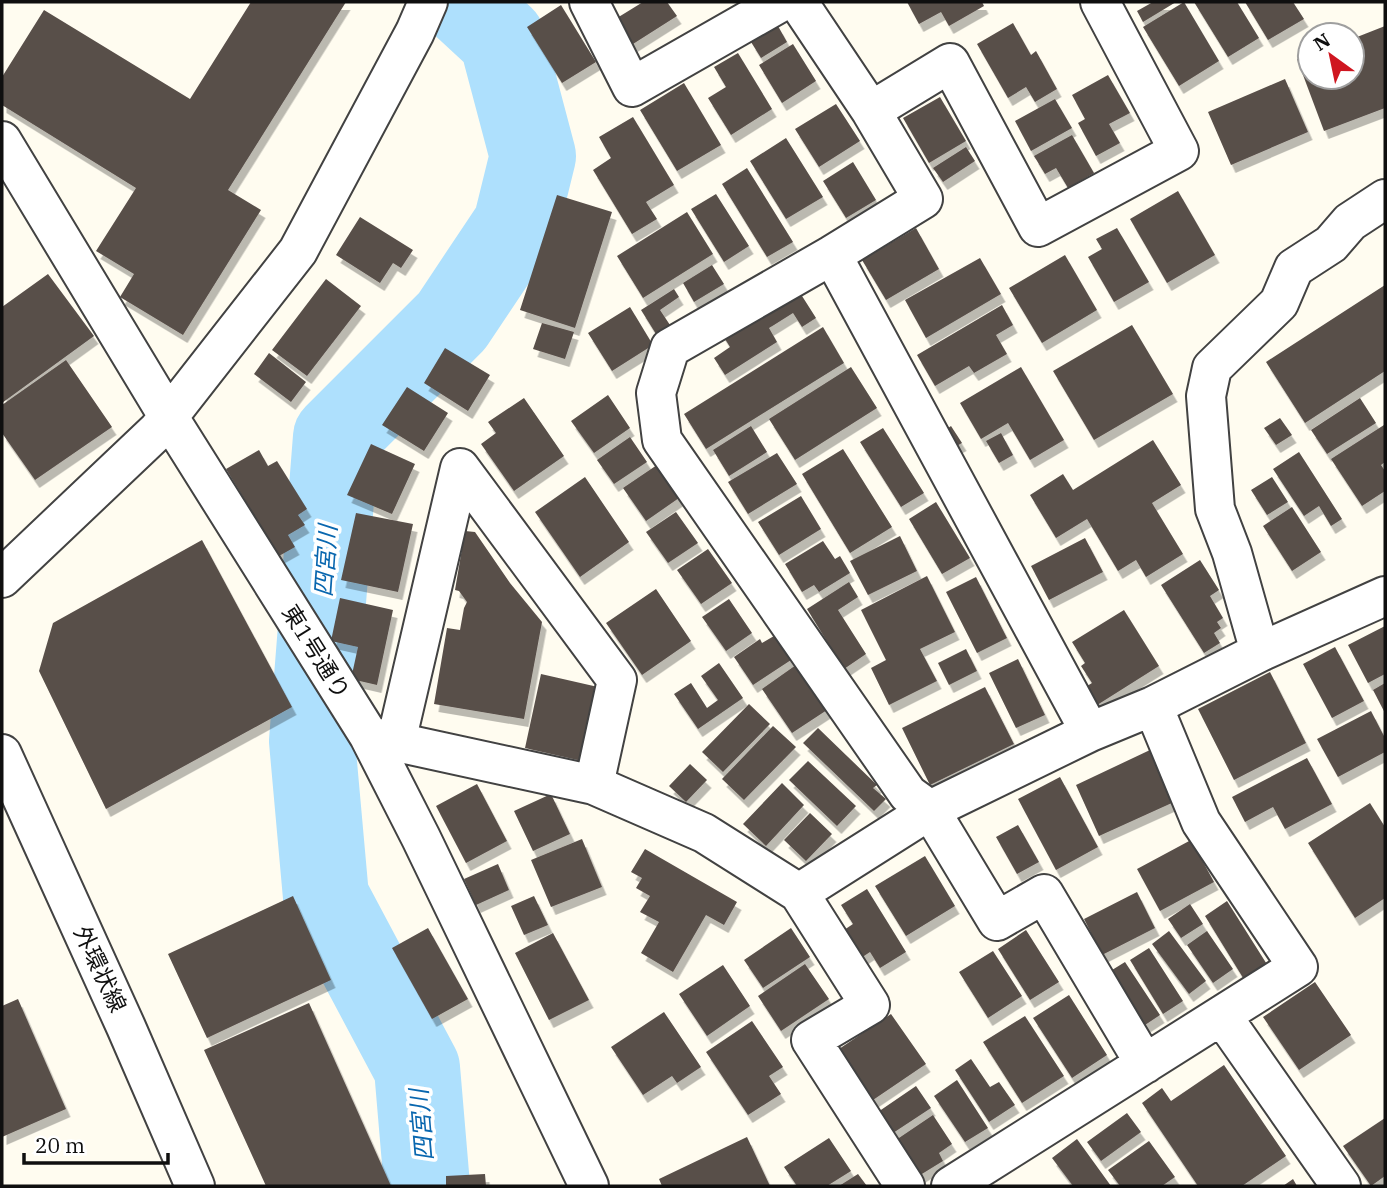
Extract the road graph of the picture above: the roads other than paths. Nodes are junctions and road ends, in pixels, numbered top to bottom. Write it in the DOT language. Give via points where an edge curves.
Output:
graph roads {
  1 [pos="589,2"];
  2 [pos="781,2"];
  3 [pos="798,2"];
  4 [pos="1108,5"];
  5 [pos="422,17"];
  6 [pos="871,111"];
  7 [pos="2,141"];
  8 [pos="1385,199"];
  9 [pos="832,256"];
  10 [pos="168,416"];
  11 [pos="2,578"];
  12 [pos="1385,596"];
  13 [pos="1260,652"];
  14 [pos="1153,706"];
  15 [pos="1090,732"];
  16 [pos="383,739"];
  17 [pos="2,754"];
  18 [pos="594,785"];
  19 [pos="930,810"];
  20 [pos="799,893"];
  21 [pos="1222,1016"];
  22 [pos="1145,1064"];
  23 [pos="195,1186"];
  24 [pos="589,1186"];
  25 [pos="905,1186"];
  26 [pos="951,1186"];
  27 [pos="1342,1186"];
  1 -- 2 [label="street" via="632,87"];
  3 -- 6 [label="street"];
  4 -- 6 [label="street" via="1179,151 1038,227 950,63"];
  5 -- 10 [label="street" via="298,251"];
  6 -- 9 [label="street" via="923,199"];
  7 -- 10 [label="street, 東1号通り"];
  8 -- 13 [label="street" via="1294,268 1279,303 1212,368 1206,396 1215,509"];
  9 -- 15 [label="street"];
  9 -- 19 [label="street" via="670,348 656,393 662,440 908,794"];
  10 -- 11 [label="street"];
  10 -- 16 [label="street, 東1号通り"];
  12 -- 13 [label="street"];
  13 -- 14 [label="street"];
  14 -- 15 [label="street"];
  14 -- 21 [label="street" via="1201,822 1298,967"];
  15 -- 19 [label="street"];
  16 -- 18 [label="street"];
  16 -- 18 [label="street" via="460,468 617,680"];
  16 -- 24 [label="street, 東1号通り" via="427,850"];
  17 -- 23 [label="street, 外環状線"];
  18 -- 20 [label="street" via="704,833"];
  19 -- 20 [label="street"];
  19 -- 22 [label="street" via="997,921 1044,894"];
  20 -- 25 [label="street" via="870,1005 811,1040"];
  21 -- 22 [label="street"];
  21 -- 27 [label="street"];
  22 -- 26 [label="street"];
}
